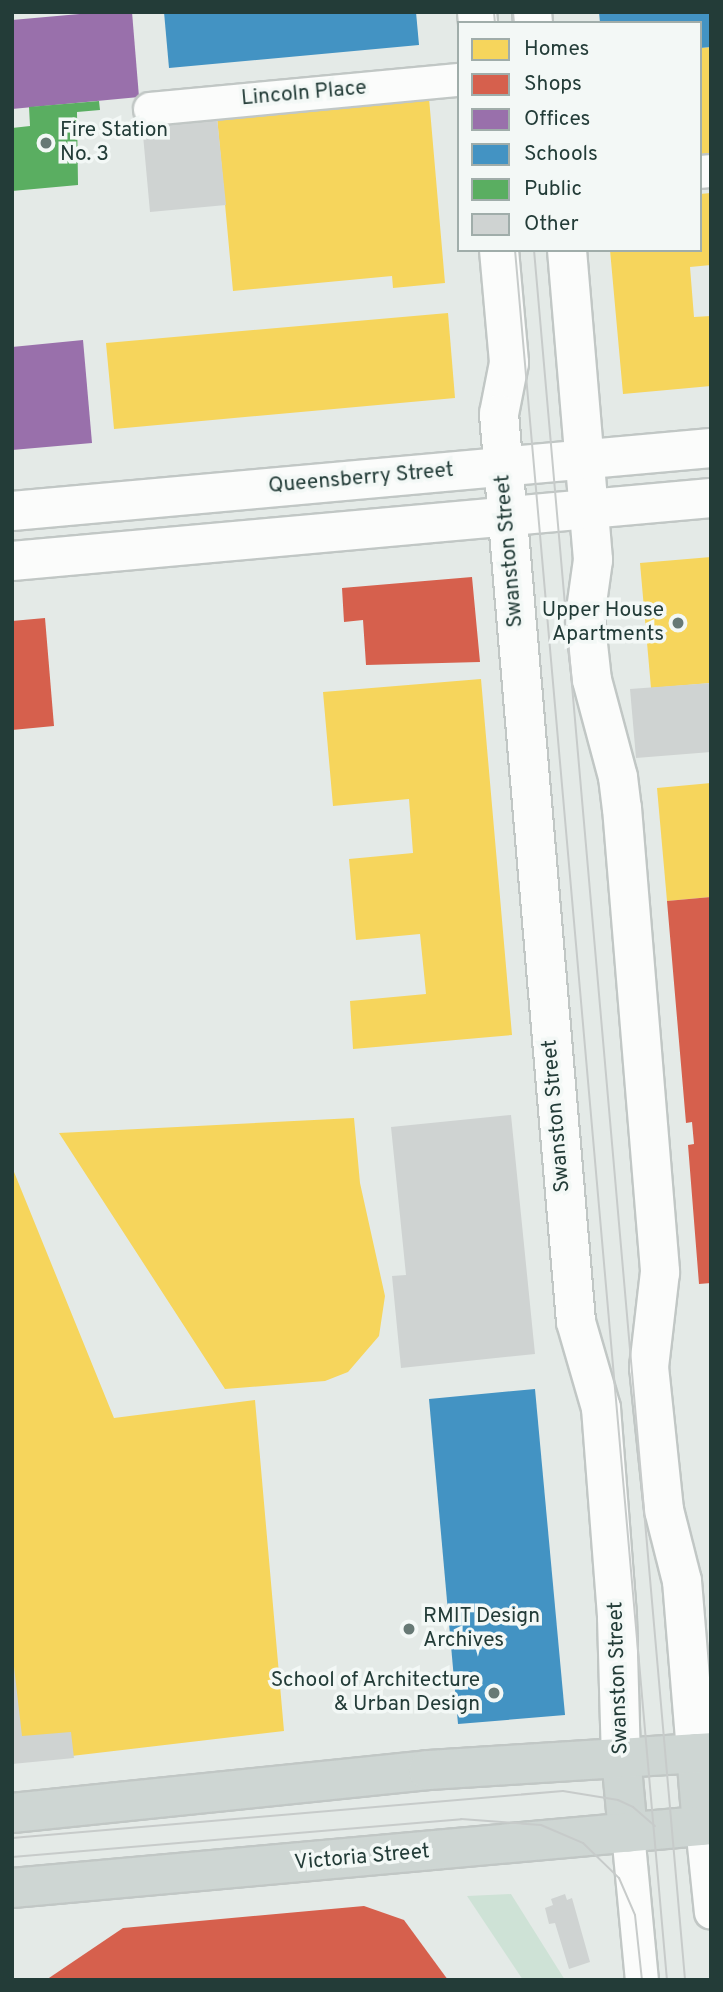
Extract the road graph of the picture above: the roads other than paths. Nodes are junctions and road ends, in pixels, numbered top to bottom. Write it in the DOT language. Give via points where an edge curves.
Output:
graph roads {
  1 [pos="457,80"];
  2 [pos="150,109"];
  3 [pos="499,252"];
  4 [pos="567,252"];
  5 [pos="711,448"];
  6 [pos="585,459"];
  7 [pos="503,466"];
  8 [pos="711,498"];
  9 [pos="106,502"];
  10 [pos="589,508"];
  11 [pos="12,511"];
  12 [pos="507,516"];
  13 [pos="110,552"];
  14 [pos="12,561"];
  15 [pos="703,1752"];
  16 [pos="621,1757"];
  17 [pos="12,1813"];
  18 [pos="706,1825"];
  19 [pos="628,1833"];
  20 [pos="12,1888"];
  21 [pos="711,1913"];
  22 [pos="642,1980"];
  1 -- 2 [label="street, Lincoln Place"];
  3 -- 7 [label="street, Swanston Street" via="509,363 499,414"];
  4 -- 6 [label="street"];
  5 -- 6 [label="street, Queensberry Street"];
  6 -- 7 [label="street, Queensberry Street"];
  6 -- 10 [label="street"];
  7 -- 9 [label="street, Queensberry Street"];
  7 -- 12 [label="street, Swanston Street"];
  8 -- 10 [label="street"];
  9 -- 11 [label="street, Queensberry Street"];
  9 -- 13 [label="street"];
  10 -- 12 [label="street"];
  10 -- 15 [label="street" via="593,561 585,617 592,680 622,808 660,1272 649,1367 664,1510 682,1580"];
  12 -- 13 [label="street"];
  12 -- 16 [label="street, Swanston Street" via="576,1322 601,1408 617,1617"];
  13 -- 14 [label="street"];
  15 -- 16 [label="main road"];
  15 -- 18 [label="main road"];
  16 -- 17 [label="main road" via="428,1770"];
  16 -- 19 [label="main road, Swanston Street"];
  18 -- 19 [label="main road, Victoria Street"];
  18 -- 21 [label="street"];
  19 -- 20 [label="main road, Victoria Street"];
  19 -- 22 [label="street, Swanston Street"];
}
